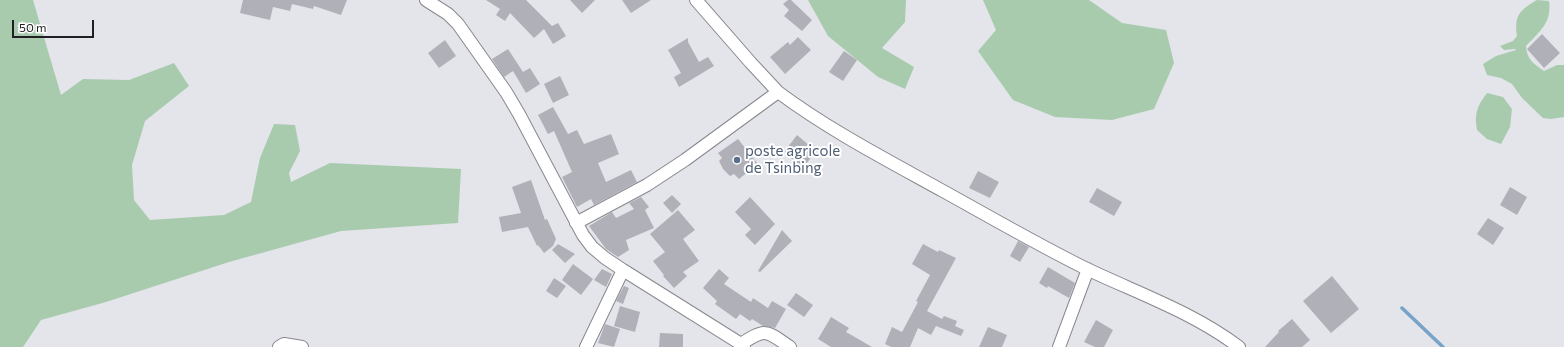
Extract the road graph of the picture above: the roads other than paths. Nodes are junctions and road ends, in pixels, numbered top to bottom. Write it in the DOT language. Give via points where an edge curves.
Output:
graph roads {
  1 [pos="426,0"];
  2 [pos="696,0"];
  3 [pos="778,92"];
  4 [pos="576,224"];
  5 [pos="1088,269"];
  6 [pos="623,270"];
  7 [pos="743,345"];
  8 [pos="279,347"];
  9 [pos="302,347"];
  10 [pos="586,347"];
  11 [pos="790,347"];
  12 [pos="1059,347"];
  13 [pos="1239,347"];
  1 -- 4 [label="street" via="458,24 506,92 520,114"];
  2 -- 3 [label="street"];
  3 -- 4 [label="street" via="647,185"];
  3 -- 5 [label="street" via="860,146"];
  4 -- 6 [label="street" via="592,247"];
  5 -- 12 [label="street"];
  5 -- 13 [label="street" via="1184,313 1219,332"];
  6 -- 7 [label="street"];
  6 -- 10 [label="street"];
  7 -- 11 [label="street" via="762,332 769,333"];
  8 -- 9 [label="street" via="284,344"];
}
